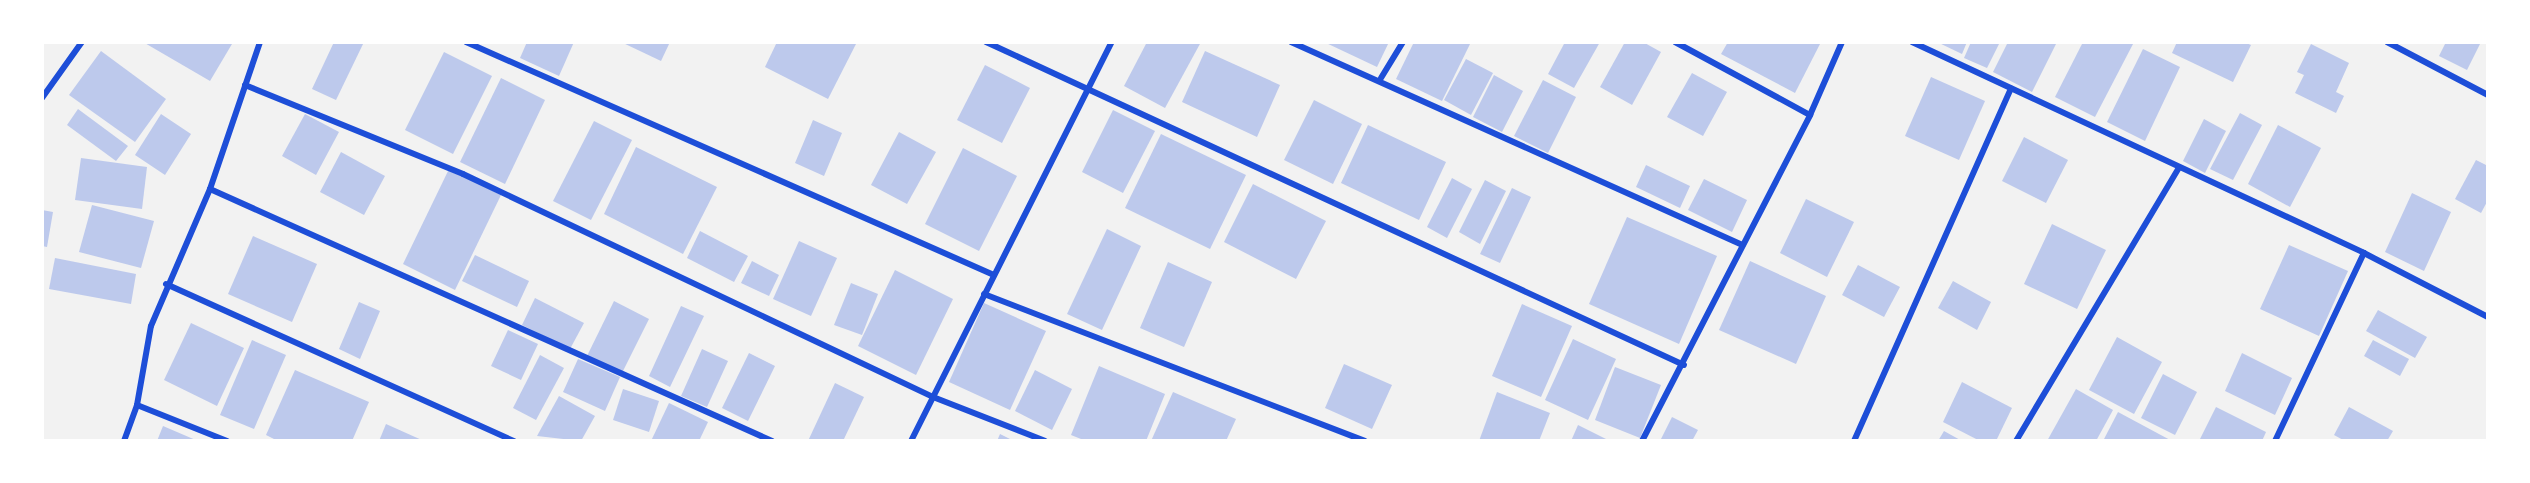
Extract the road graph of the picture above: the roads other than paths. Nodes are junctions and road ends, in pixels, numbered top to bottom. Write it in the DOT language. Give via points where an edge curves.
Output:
graph roads {
  1 [pos="82,42"];
  2 [pos="261,42"];
  3 [pos="466,42"];
  4 [pos="986,42"];
  5 [pos="1112,42"];
  6 [pos="1291,42"];
  7 [pos="1402,42"];
  8 [pos="1675,42"];
  9 [pos="1842,42"];
  10 [pos="1912,42"];
  11 [pos="2387,42"];
  12 [pos="1381,78"];
  13 [pos="246,85"];
  14 [pos="1089,88"];
  15 [pos="2011,88"];
  16 [pos="2488,94"];
  17 [pos="42,98"];
  18 [pos="1810,116"];
  19 [pos="2178,169"];
  20 [pos="210,189"];
  21 [pos="1742,245"];
  22 [pos="2364,253"];
  23 [pos="994,275"];
  24 [pos="166,284"];
  25 [pos="984,294"];
  26 [pos="2488,317"];
  27 [pos="1684,365"];
  28 [pos="933,397"];
  29 [pos="137,405"];
  30 [pos="124,441"];
  31 [pos="227,441"];
  32 [pos="514,441"];
  33 [pos="772,441"];
  34 [pos="911,441"];
  35 [pos="1045,441"];
  36 [pos="1365,441"];
  37 [pos="1642,441"];
  38 [pos="1854,441"];
  39 [pos="2016,441"];
  40 [pos="2275,441"];
  1 -- 17 [label="street"];
  2 -- 13 [label="street"];
  3 -- 23 [label="street"];
  4 -- 14 [label="street"];
  5 -- 14 [label="street"];
  6 -- 12 [label="street"];
  7 -- 12 [label="street"];
  8 -- 18 [label="street"];
  9 -- 18 [label="street"];
  10 -- 15 [label="street"];
  11 -- 16 [label="street"];
  12 -- 21 [label="street"];
  13 -- 20 [label="street"];
  13 -- 28 [label="street" via="463,174"];
  14 -- 23 [label="street"];
  14 -- 27 [label="street"];
  15 -- 19 [label="street"];
  15 -- 38 [label="street"];
  18 -- 21 [label="street"];
  19 -- 22 [label="street"];
  19 -- 39 [label="street"];
  20 -- 24 [label="street"];
  20 -- 33 [label="street"];
  21 -- 27 [label="street"];
  22 -- 26 [label="street"];
  22 -- 40 [label="street"];
  23 -- 25 [label="street"];
  24 -- 29 [label="street" via="151,326"];
  24 -- 32 [label="street"];
  25 -- 28 [label="street"];
  25 -- 36 [label="street"];
  27 -- 37 [label="street"];
  28 -- 34 [label="street"];
  28 -- 35 [label="street"];
  29 -- 30 [label="street"];
  29 -- 31 [label="street"];
}
